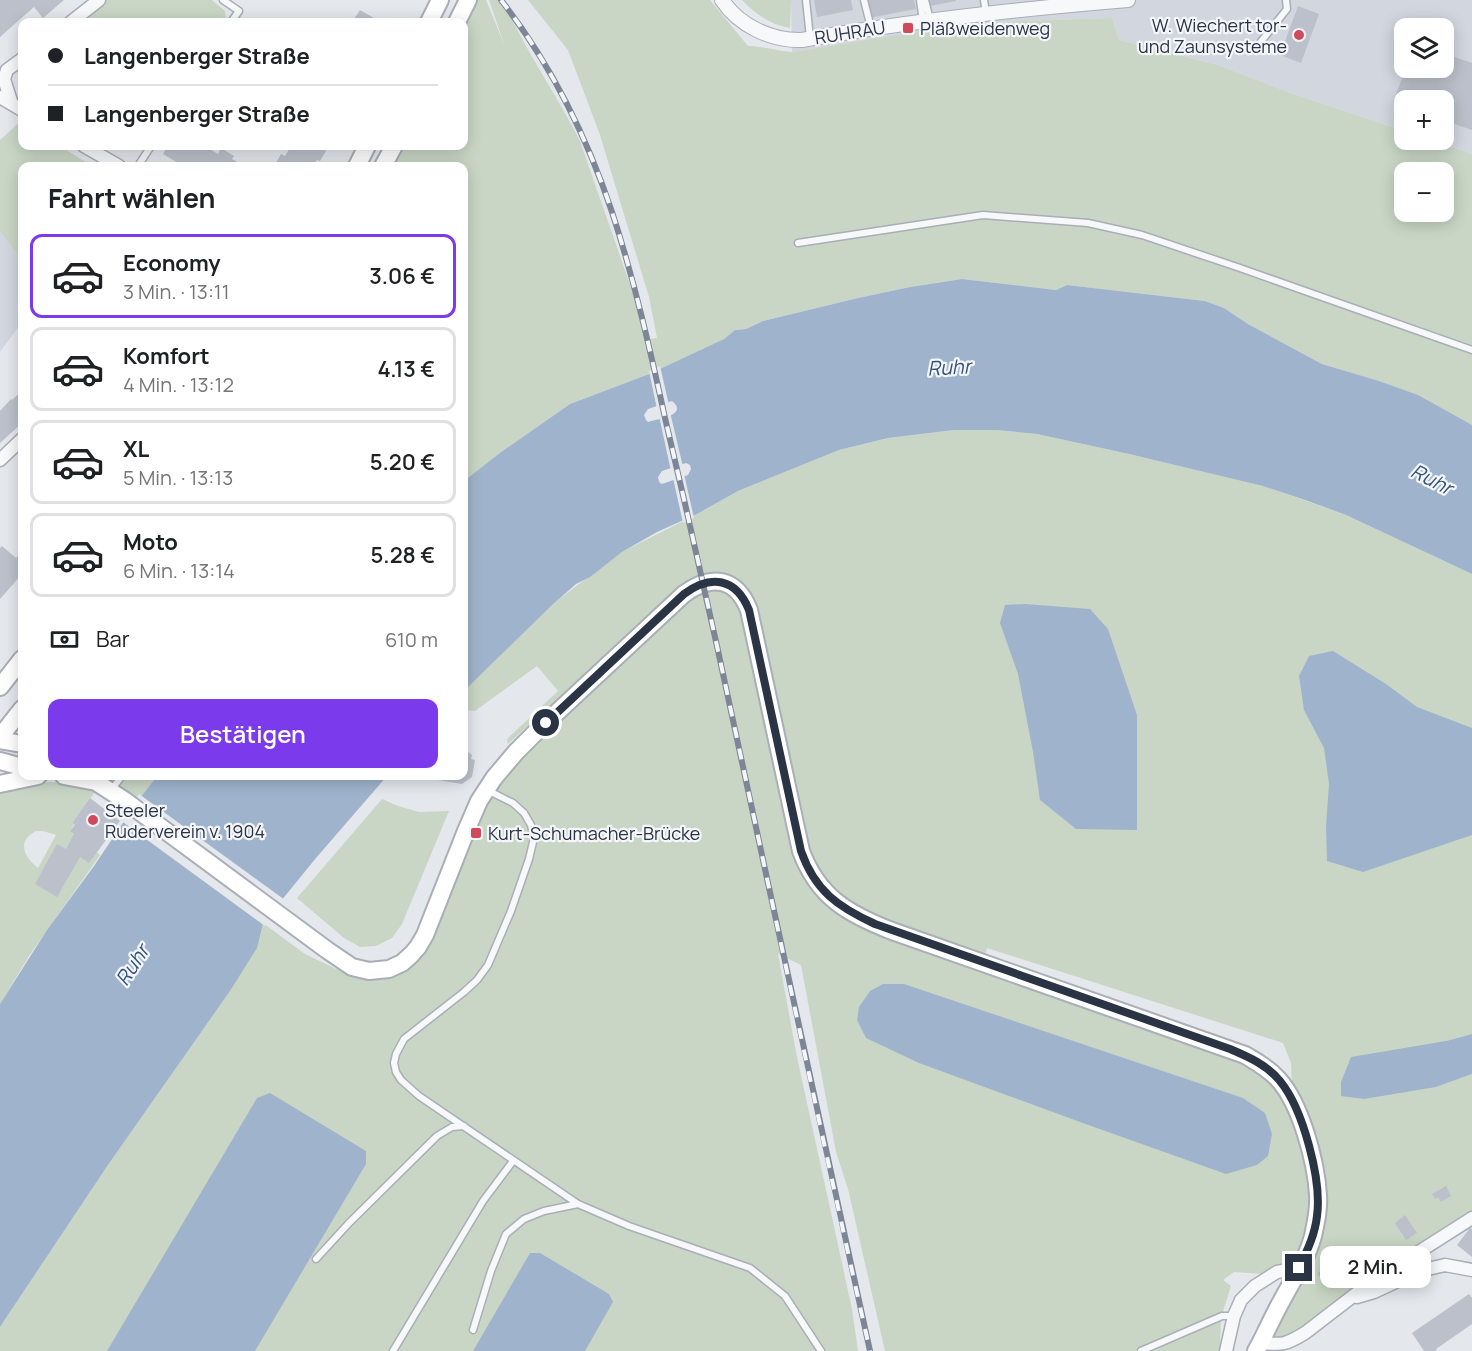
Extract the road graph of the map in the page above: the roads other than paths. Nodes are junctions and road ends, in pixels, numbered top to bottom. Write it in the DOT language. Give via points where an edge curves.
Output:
graph roads {
  1 [pos="99,0"];
  2 [pos="223,0"];
  3 [pos="440,0"];
  4 [pos="468,0"];
  5 [pos="722,0"];
  6 [pos="735,0"];
  7 [pos="806,0"];
  8 [pos="864,0"];
  9 [pos="920,0"];
  10 [pos="925,0"];
  11 [pos="1128,0"];
  12 [pos="1286,0"];
  13 [pos="1029,4"];
  14 [pos="985,6"];
  15 [pos="75,18"];
  16 [pos="234,18"];
  17 [pos="431,18"];
  18 [pos="458,18"];
  19 [pos="926,20"];
  20 [pos="754,28"];
  21 [pos="871,28"];
  22 [pos="810,38"];
  23 [pos="1254,49"];
  24 [pos="18,61"];
  25 [pos="4,69"];
  26 [pos="0,98"];
  27 [pos="17,107"];
  28 [pos="91,150"];
  29 [pos="112,162"];
  30 [pos="798,243"];
  31 [pos="1472,350"];
  32 [pos="18,444"];
  33 [pos="0,460"];
  34 [pos="18,664"];
  35 [pos="0,687"];
  36 [pos="18,714"];
  37 [pos="0,739"];
  38 [pos="18,743"];
  39 [pos="0,761"];
  40 [pos="18,766"];
  41 [pos="19,780"];
  42 [pos="84,780"];
  43 [pos="0,784"];
  44 [pos="110,785"];
  45 [pos="486,790"];
  46 [pos="465,1126"];
  47 [pos="513,1161"];
  48 [pos="578,1204"];
  49 [pos="1472,1218"];
  50 [pos="316,1259"];
  51 [pos="1299,1268"];
  52 [pos="1472,1270"];
  53 [pos="1347,1300"];
  54 [pos="1234,1316"];
  55 [pos="473,1330"];
  56 [pos="1258,1347"];
  57 [pos="393,1351"];
  58 [pos="821,1351"];
  59 [pos="1141,1351"];
  60 [pos="1226,1351"];
  1 -- 15 [label="street"];
  2 -- 16 [label="lane" via="238,11"];
  3 -- 17 [label="main road"];
  4 -- 18 [label="main road"];
  5 -- 20 [label="street, RUHRAU"];
  6 -- 20 [label="street"];
  7 -- 22 [label="lane"];
  8 -- 21 [label="lane"];
  9 -- 19 [label="lane"];
  10 -- 19 [label="lane"];
  11 -- 13 [label="street, RUHRAU"];
  12 -- 23 [label="lane" via="1287,9"];
  13 -- 14 [label="street, RUHRAU"];
  14 -- 19 [label="street, RUHRAU"];
  19 -- 21 [label="street, RUHRAU"];
  20 -- 22 [label="street, RUHRAU" via="783,39"];
  21 -- 22 [label="street, RUHRAU"];
  24 -- 25 [label="street"];
  25 -- 27 [label="street" via="4,79"];
  26 -- 27 [label="street"];
  28 -- 29 [label="street"];
  30 -- 31 [label="lane" via="983,215 1088,223 1142,235"];
  32 -- 33 [label="street"];
  34 -- 35 [label="main road"];
  36 -- 37 [label="main road"];
  37 -- 38 [label="main road"];
  39 -- 40 [label="main road"];
  41 -- 43 [label="main road"];
  42 -- 44 [label="main road"];
  44 -- 45 [label="main road" via="328,951 352,967 369,971 402,963 425,935"];
  45 -- 46 [label="lane" via="524,813 534,838 529,859 488,965 464,992 404,1039 394,1063 396,1072 409,1087"];
  45 -- 51 [label="main road" via="537,731 677,599 706,582 729,585 749,610 801,851 818,884 836,902 875,924 1257,1061 1279,1080 1295,1106 1316,1176 1317,1217"];
  46 -- 47 [label="lane"];
  46 -- 50 [label="lane" via="452,1127 437,1136"];
  47 -- 48 [label="lane"];
  47 -- 57 [label="lane" via="483,1201"];
  48 -- 55 [label="lane" via="524,1219 506,1234"];
  48 -- 58 [label="lane" via="750,1268 785,1296"];
  49 -- 53 [label="street"];
  51 -- 54 [label="street" via="1277,1272 1254,1286 1241,1300"];
  51 -- 56 [label="main road"];
  52 -- 53 [label="street" via="1445,1265 1419,1271"];
  53 -- 56 [label="street" via="1294,1340"];
  54 -- 59 [label="lane" via="1222,1316"];
  54 -- 60 [label="street"];
}
